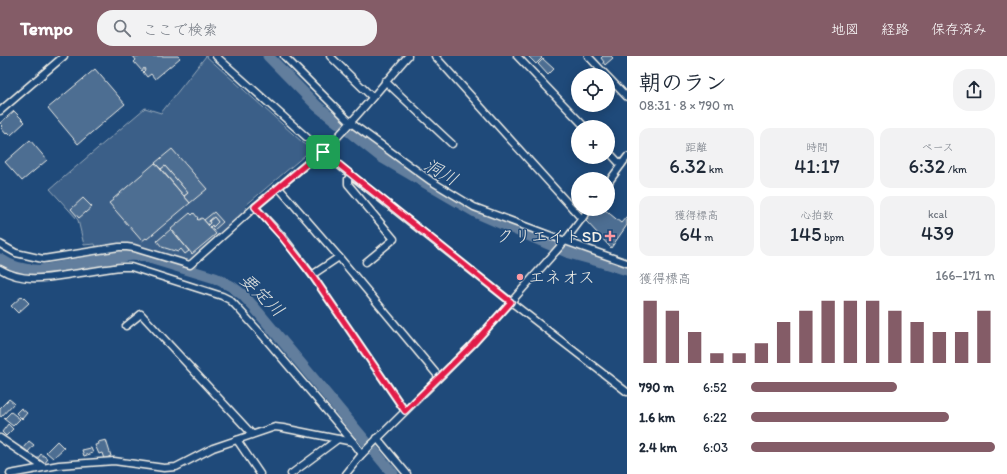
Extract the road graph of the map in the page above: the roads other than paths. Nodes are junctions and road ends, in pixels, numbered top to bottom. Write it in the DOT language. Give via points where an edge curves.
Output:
graph roads {
  1 [pos="64,56"];
  2 [pos="216,56"];
  3 [pos="284,56"];
  4 [pos="330,56"];
  5 [pos="408,56"];
  6 [pos="435,56"];
  7 [pos="517,56"];
  8 [pos="588,56"];
  9 [pos="599,68"];
  10 [pos="385,81"];
  11 [pos="615,84"];
  12 [pos="372,97"];
  13 [pos="627,97"];
  14 [pos="0,111"];
  15 [pos="578,120"];
  16 [pos="350,124"];
  17 [pos="452,144"];
  18 [pos="322,152"];
  19 [pos="627,157"];
  20 [pos="615,159"];
  21 [pos="621,165"];
  22 [pos="615,173"];
  23 [pos="350,175"];
  24 [pos="279,188"];
  25 [pos="255,207"];
  26 [pos="584,216"];
  27 [pos="582,219"];
  28 [pos="565,241"];
  29 [pos="0,244"];
  30 [pos="340,257"];
  31 [pos="366,262"];
  32 [pos="627,263"];
  33 [pos="0,269"];
  34 [pos="312,275"];
  35 [pos="511,302"];
  36 [pos="126,326"];
  37 [pos="439,377"];
  38 [pos="627,392"];
  39 [pos="405,411"];
  40 [pos="252,434"];
  41 [pos="0,438"];
  42 [pos="377,438"];
  43 [pos="338,439"];
  44 [pos="237,440"];
  45 [pos="352,442"];
  46 [pos="362,454"];
  47 [pos="43,467"];
  48 [pos="10,474"];
  49 [pos="260,474"];
  50 [pos="291,474"];
  51 [pos="346,474"];
  52 [pos="406,474"];
  1 -- 14 [label="street"];
  2 -- 18 [label="street"];
  3 -- 16 [label="street"];
  4 -- 12 [label="street"];
  5 -- 10 [label="street"];
  6 -- 27 [label="street"];
  7 -- 15 [label="street"];
  8 -- 9 [label="street"];
  10 -- 12 [label="street"];
  10 -- 17 [label="street"];
  11 -- 13 [label="street"];
  12 -- 16 [label="street"];
  16 -- 18 [label="street"];
  16 -- 28 [label="street" via="431,181 474,207"];
  18 -- 23 [label="street"];
  18 -- 24 [label="street"];
  19 -- 21 [label="street"];
  20 -- 21 [label="street"];
  21 -- 22 [label="street"];
  23 -- 31 [label="street" via="348,184 394,239"];
  23 -- 35 [label="street"];
  24 -- 25 [label="street"];
  24 -- 30 [label="street"];
  25 -- 29 [label="street" via="190,265 127,247 43,259 16,253"];
  25 -- 34 [label="street"];
  26 -- 27 [label="street"];
  27 -- 28 [label="street"];
  28 -- 32 [label="street"];
  28 -- 35 [label="street"];
  30 -- 34 [label="street"];
  30 -- 37 [label="street"];
  33 -- 45 [label="street" via="21,278 34,279 131,267 222,296 230,300 264,337"];
  34 -- 39 [label="street"];
  35 -- 37 [label="street"];
  35 -- 38 [label="street"];
  36 -- 40 [label="street" via="141,314"];
  37 -- 39 [label="street"];
  39 -- 42 [label="street"];
  40 -- 43 [label="street" via="275,427"];
  40 -- 44 [label="street"];
  41 -- 47 [label="street"];
  42 -- 46 [label="street"];
  42 -- 52 [label="street"];
  43 -- 45 [label="street"];
  43 -- 50 [label="street"];
  44 -- 47 [label="street" via="213,448 176,467 164,468 114,461"];
  44 -- 49 [label="street"];
  45 -- 46 [label="street"];
  46 -- 51 [label="street"];
  47 -- 48 [label="street"];
}
